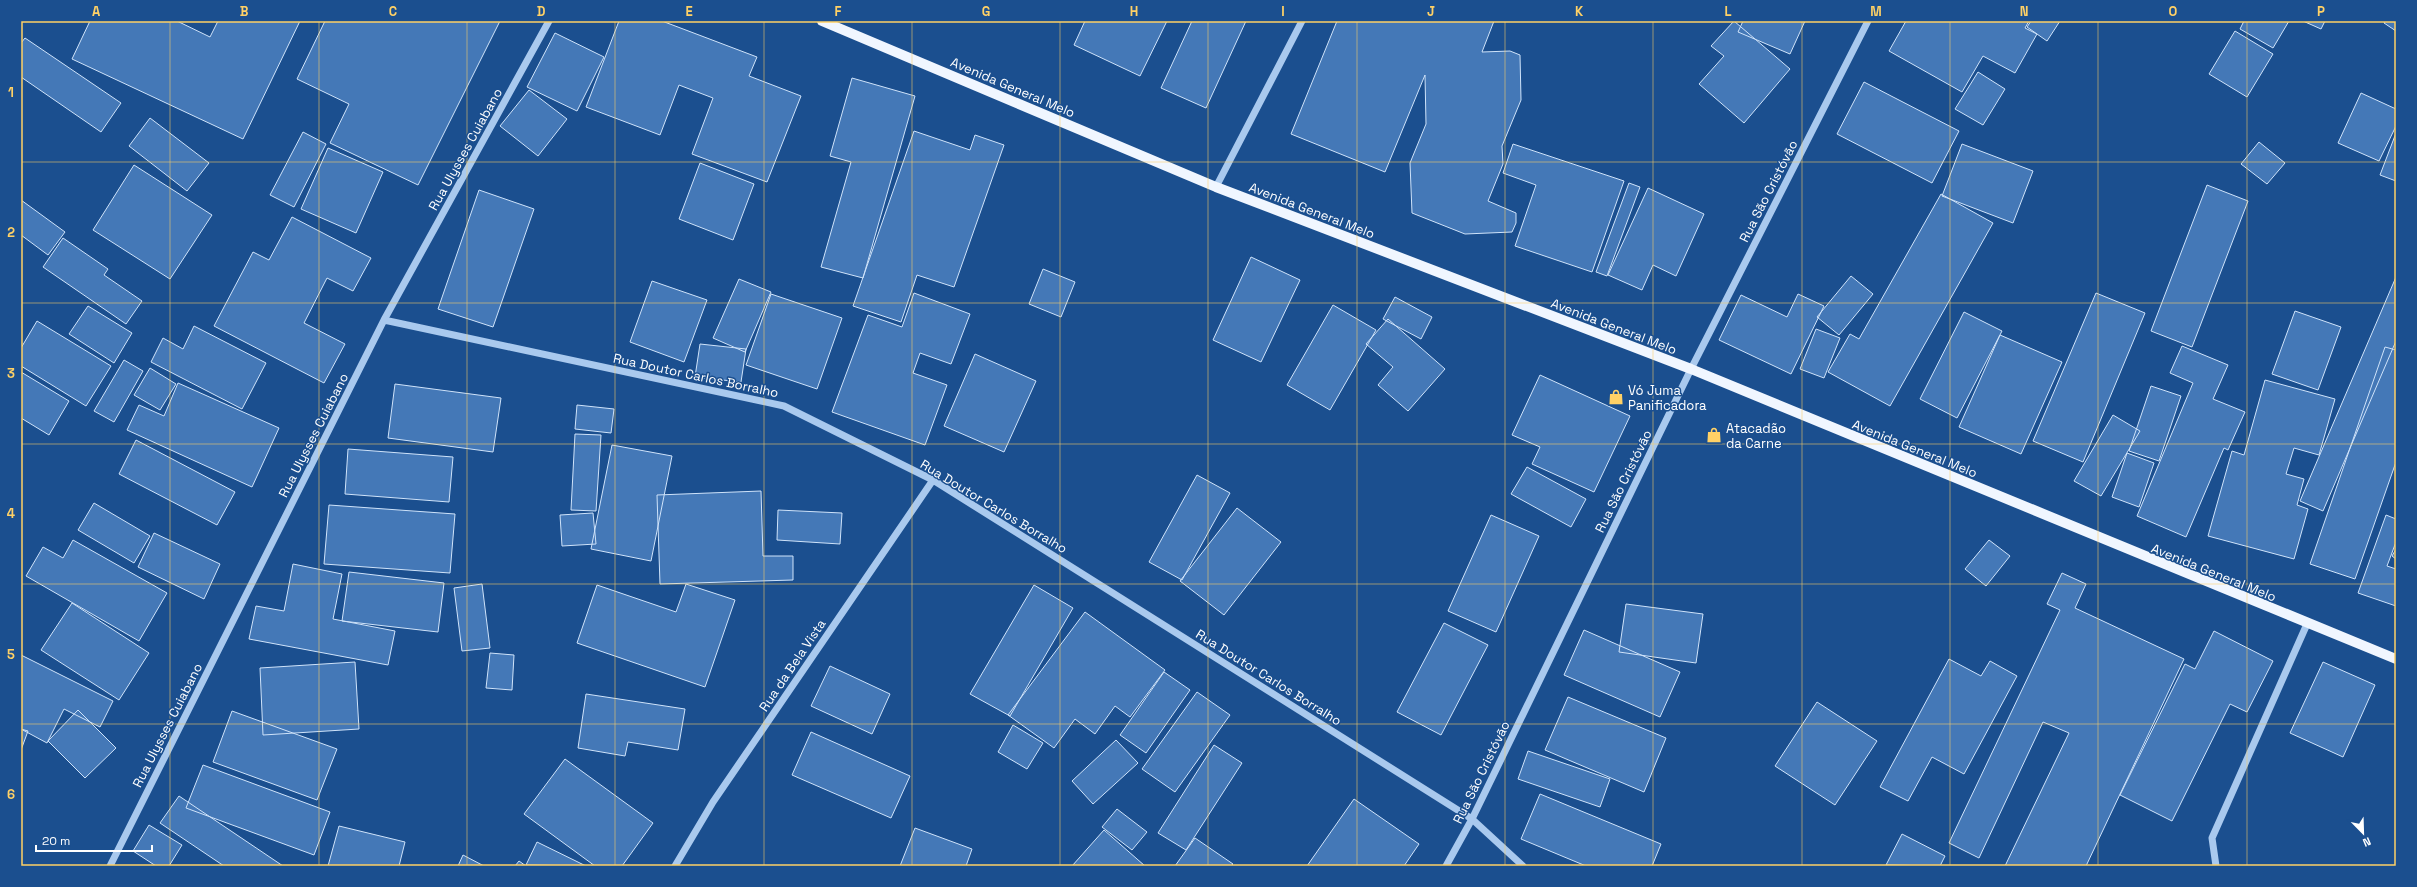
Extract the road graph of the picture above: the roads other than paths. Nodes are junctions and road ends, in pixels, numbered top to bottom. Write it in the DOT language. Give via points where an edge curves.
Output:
graph roads {
  1 [pos="549,21"];
  2 [pos="822,21"];
  3 [pos="1302,21"];
  4 [pos="1868,21"];
  5 [pos="1216,187"];
  6 [pos="384,320"];
  7 [pos="1691,369"];
  8 [pos="933,480"];
  9 [pos="2307,624"];
  10 [pos="2396,659"];
  11 [pos="1472,819"];
  12 [pos="110,866"];
  13 [pos="676,866"];
  14 [pos="1446,866"];
  15 [pos="1523,866"];
  16 [pos="2216,866"];
  1 -- 6 [label="street, Rua Ulysses Cuiabano"];
  2 -- 5 [label="main road, Avenida General Melo"];
  3 -- 5 [label="street"];
  4 -- 7 [label="street, Rua São Cristóvão"];
  5 -- 7 [label="main road, Avenida General Melo"];
  6 -- 8 [label="street, Rua Doutor Carlos Borralho" via="784,406"];
  6 -- 12 [label="street, Rua Ulysses Cuiabano"];
  7 -- 9 [label="main road, Avenida General Melo"];
  7 -- 11 [label="street, Rua São Cristóvão"];
  8 -- 11 [label="street, Rua Doutor Carlos Borralho"];
  8 -- 13 [label="street, Rua da Bela Vista" via="713,802"];
  9 -- 10 [label="main road, Avenida General Melo"];
  9 -- 16 [label="street" via="2212,838"];
  11 -- 14 [label="street, Rua São Cristóvão"];
  11 -- 15 [label="street, Rua Doutor Carlos Borralho"];
}
